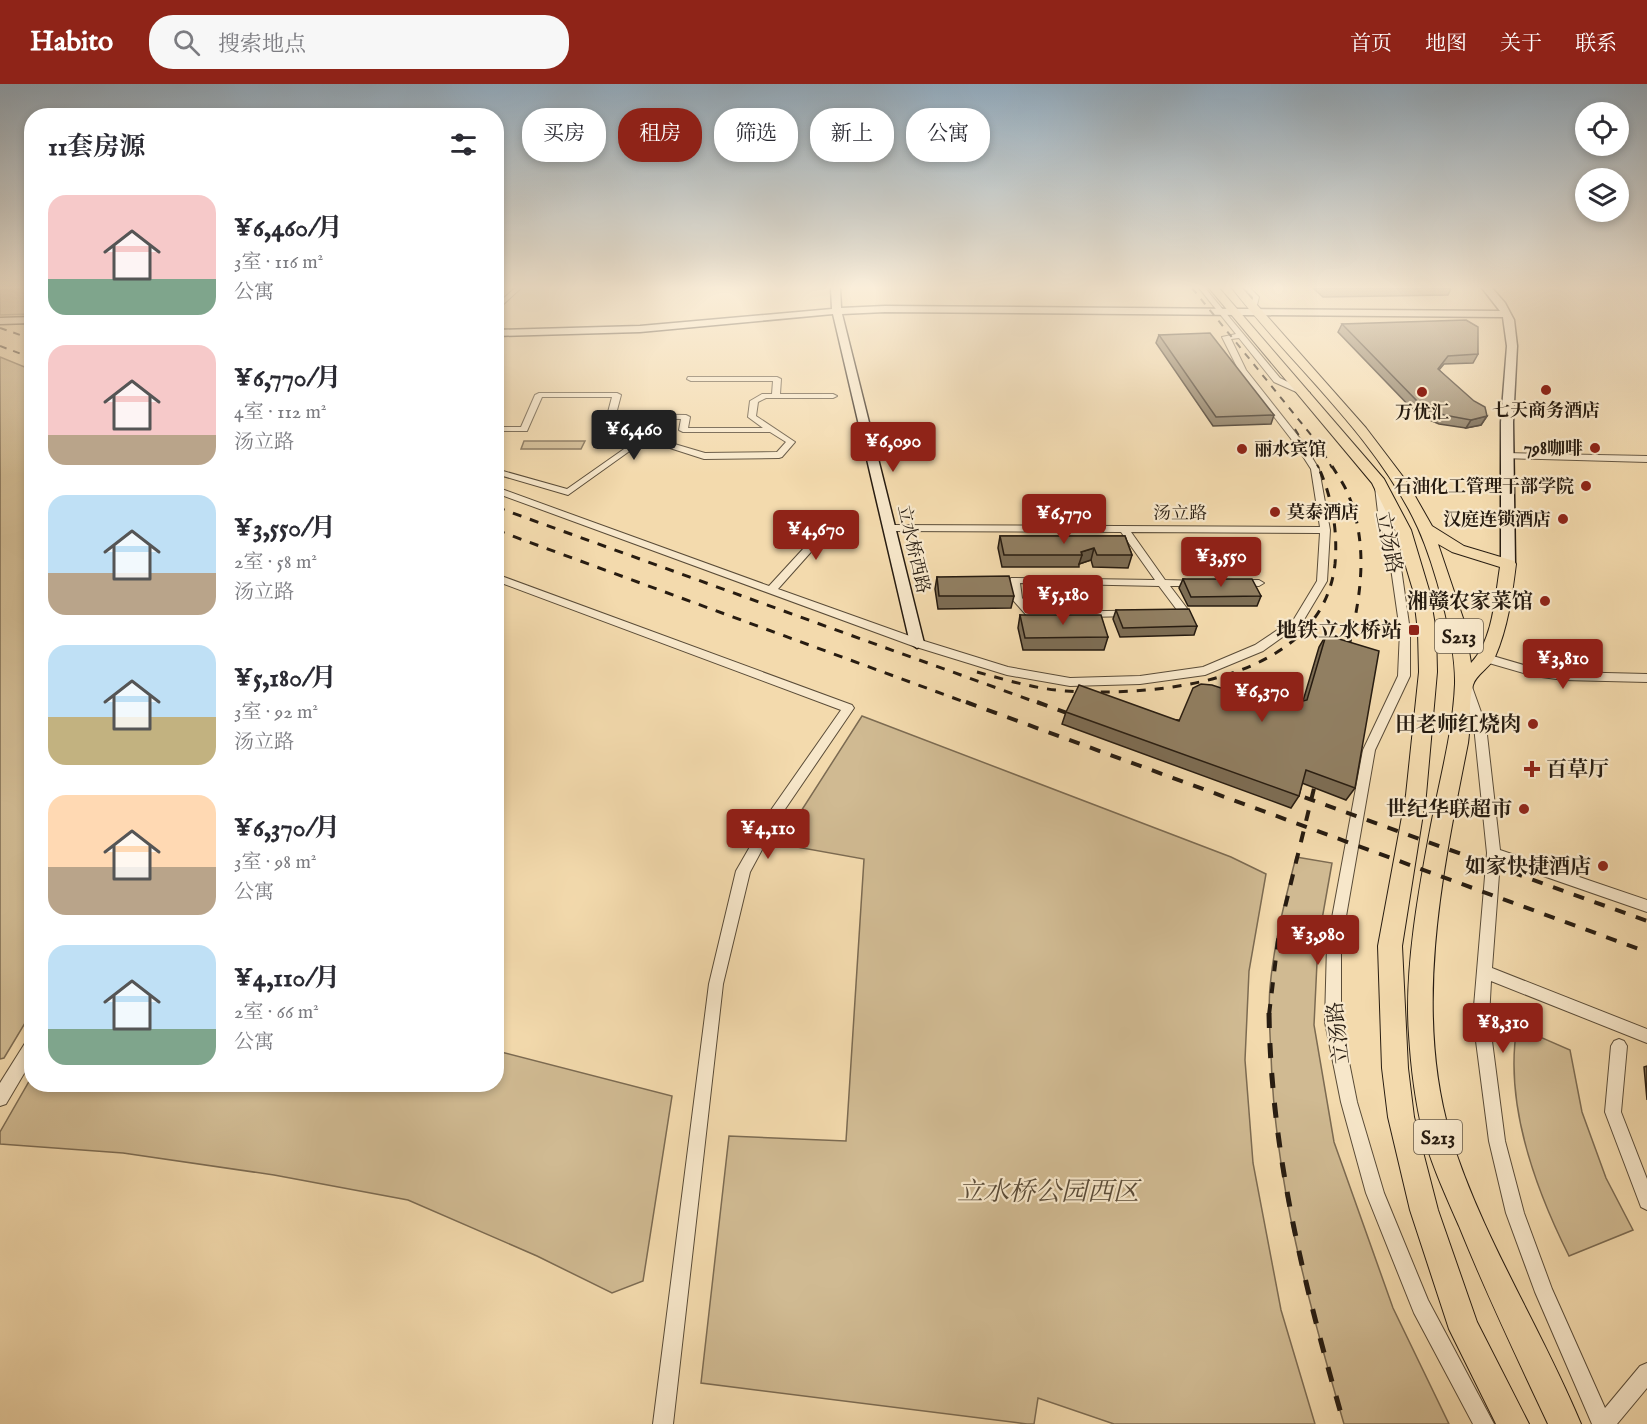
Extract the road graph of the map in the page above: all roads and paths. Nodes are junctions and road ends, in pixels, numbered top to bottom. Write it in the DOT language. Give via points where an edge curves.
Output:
graph roads {
  1 [pos="846,351"];
  2 [pos="1233,351"];
  3 [pos="1254,351"];
  4 [pos="1270,351"];
  5 [pos="1277,351"];
  6 [pos="1511,351"];
  7 [pos="691,379"];
  8 [pos="1306,393"];
  9 [pos="776,396"];
  10 [pos="833,396"];
  11 [pos="504,429"];
  12 [pos="773,430"];
  13 [pos="1506,456"];
  14 [pos="1647,459"];
  15 [pos="504,473"];
  16 [pos="1379,482"];
  17 [pos="504,493"];
  18 [pos="840,514"];
  19 [pos="890,528"];
  20 [pos="1124,529"];
  21 [pos="1426,529"];
  22 [pos="1325,530"];
  23 [pos="1508,564"];
  24 [pos="504,580"];
  25 [pos="1162,583"];
  26 [pos="1205,583"];
  27 [pos="1227,583"];
  28 [pos="1259,583"];
  29 [pos="771,590"];
  30 [pos="917,643"];
  31 [pos="1486,658"];
  32 [pos="1647,678"];
  33 [pos="1464,681"];
  34 [pos="1494,853"];
  35 [pos="1647,906"];
  36 [pos="1485,972"];
  37 [pos="1647,1036"];
  38 [pos="1619,1046"];
  39 [pos="24,1058"];
  40 [pos="0,1098"];
  41 [pos="1647,1201"];
  42 [pos="1464,1329"];
  43 [pos="1647,1373"];
  44 [pos="1565,1423"];
  45 [pos="663,1424"];
  46 [pos="1484,1424"];
  47 [pos="1497,1424"];
  48 [pos="1513,1424"];
  49 [pos="1603,1424"];
  1 -- 19 [label="street, 立水桥西路"];
  2 -- 22 [label="street" via="1243,371 1299,442 1315,469"];
  3 -- 8 [label="street, 立汤路 / S213" via="1277,380"];
  4 -- 8 [label="main road, 立汤路 / S213"];
  5 -- 21 [label="main road, 立汤路 / S213" via="1374,447 1400,482"];
  6 -- 13 [label="street"];
  7 -- 9 [label="street" via="777,379"];
  8 -- 16 [label="main road, 立汤路 / S213"];
  9 -- 10 [label="street"];
  9 -- 12 [label="street" via="754,401 752,417"];
  11 -- 12 [label="street" via="524,429 539,395 617,395 610,416 686,417 683,430"];
  12 -- 15 [label="street" via="791,442 779,455 704,456 644,437 568,492"];
  13 -- 14 [label="street"];
  13 -- 23 [label="street"];
  16 -- 42 [label="main road, 立汤路 / S213" via="1403,530 1421,590 1427,631 1428,672 1416,795 1390,946 1395,1068 1401,1117 1424,1209"];
  16 -- 46 [label="street, 立汤路 / S213" via="1384,521 1393,547 1404,631 1404,676 1369,750 1334,945 1333,1022 1349,1102 1375,1193 1421,1305"];
  17 -- 29 [label="street"];
  18 -- 29 [label="street"];
  19 -- 20 [label="street, 汤立路"];
  19 -- 30 [label="street, 立水桥西路"];
  20 -- 22 [label="street, 汤立路"];
  20 -- 25 [label="street"];
  21 -- 23 [label="main road" via="1458,549"];
  21 -- 33 [label="main road, 立汤路 / S213" via="1456,621"];
  22 -- 30 [label="street" via="1322,581 1298,621 1259,648 1205,671 1140,680 1070,682 1007,671"];
  23 -- 31 [label="main road" via="1501,615"];
  24 -- 45 [label="street" via="848,708 775,814 743,871 716,984"];
  25 -- 25 [label="street" via="1185,613 1032,615 1017,598 1015,580"];
  25 -- 26 [label="street"];
  27 -- 28 [label="street"];
  29 -- 30 [label="street"];
  31 -- 32 [label="street" via="1554,675"];
  31 -- 33 [label="main road"];
  33 -- 34 [label="street, 立汤路 / S213" via="1480,726"];
  33 -- 44 [label="main road, 立汤路 / S213" via="1461,729 1441,828 1422,964 1421,1032 1427,1080 1437,1134 1463,1202"];
  34 -- 35 [label="street"];
  34 -- 36 [label="street, 立汤路 / S213"];
  36 -- 37 [label="street"];
  36 -- 49 [label="street, 立汤路 / S213" via="1482,1018 1497,1141 1515,1213 1544,1292"];
  38 -- 41 [label="street" via="1613,1112"];
  39 -- 40 [label="street"];
  42 -- 47 [label="main road"];
  42 -- 48 [label="main road, 立汤路 / S213"];
  43 -- 49 [label="street"];
}
